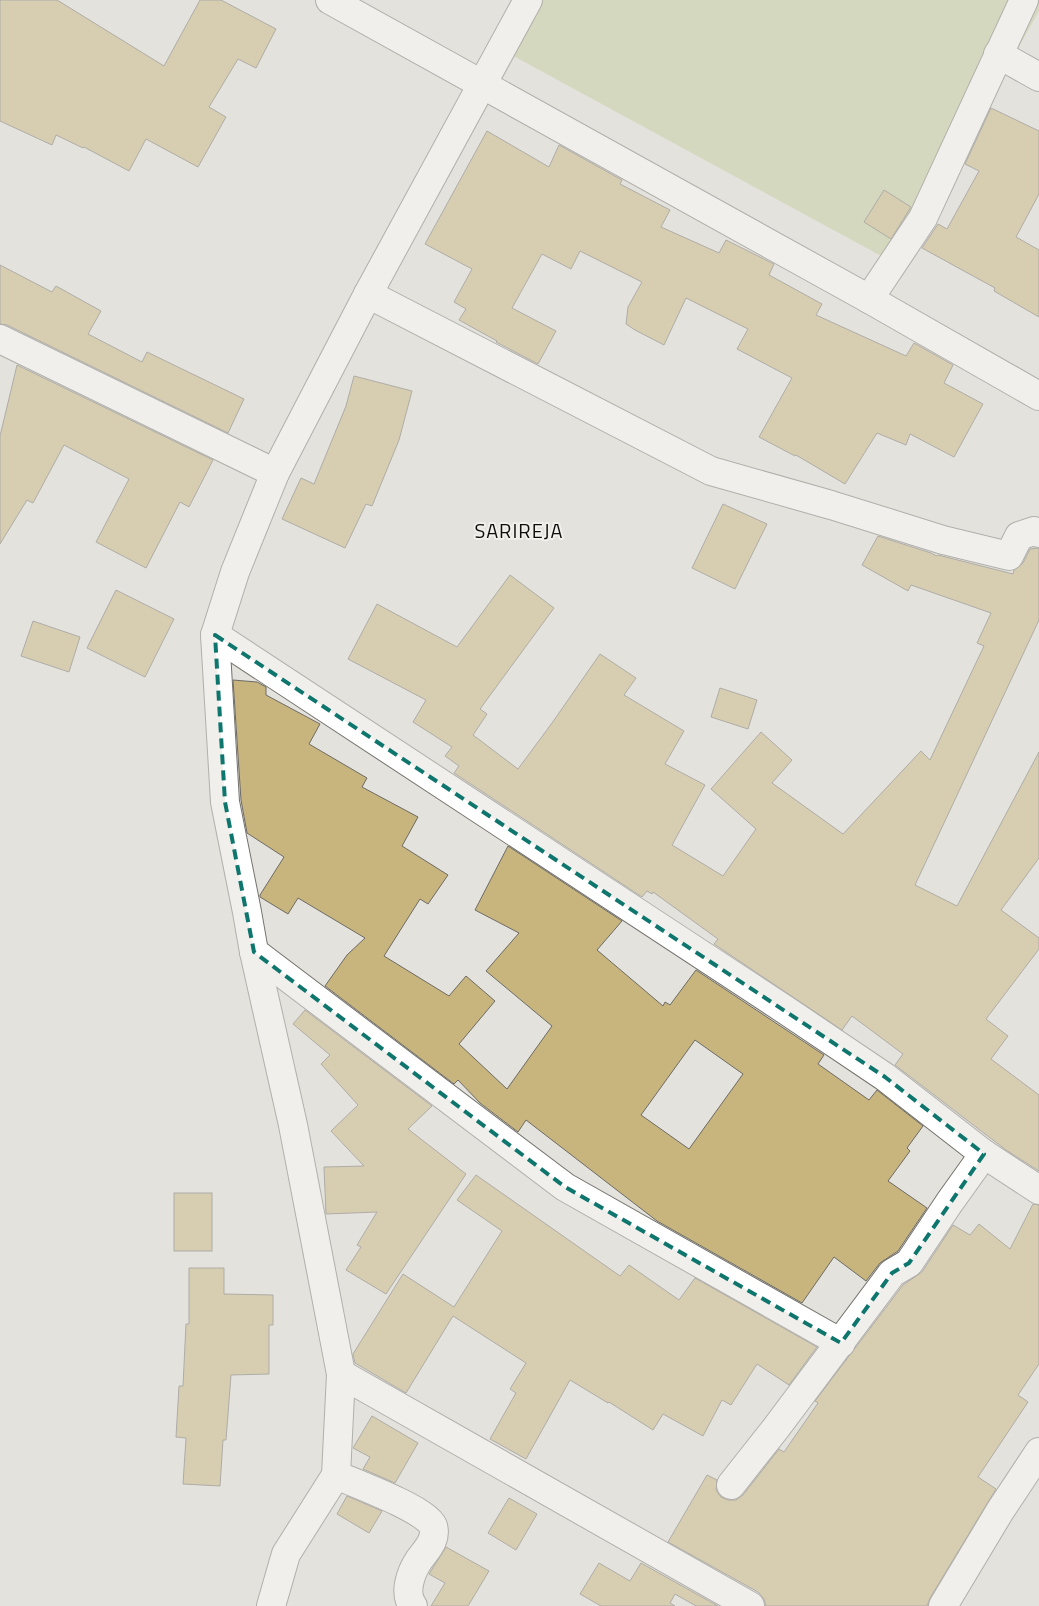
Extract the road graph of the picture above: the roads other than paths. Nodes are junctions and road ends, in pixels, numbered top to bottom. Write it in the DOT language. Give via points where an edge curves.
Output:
graph roads {
  1 [pos="330,0"];
  2 [pos="528,0"];
  3 [pos="1024,0"];
  4 [pos="998,54"];
  5 [pos="1039,77"];
  6 [pos="481,85"];
  7 [pos="368,294"];
  8 [pos="869,299"];
  9 [pos="0,339"];
  10 [pos="1039,396"];
  11 [pos="275,473"];
  12 [pos="1039,533"];
  13 [pos="215,635"];
  14 [pos="254,952"];
  15 [pos="984,1154"];
  16 [pos="1039,1190"];
  17 [pos="841,1343"];
  18 [pos="341,1374"];
  19 [pos="1036,1465"];
  20 [pos="336,1475"];
  21 [pos="731,1485"];
  22 [pos="271,1606"];
  23 [pos="413,1606"];
  24 [pos="750,1606"];
  25 [pos="943,1606"];
  1 -- 6 [label="street"];
  2 -- 6 [label="street"];
  3 -- 4 [label="street"];
  4 -- 5 [label="street"];
  4 -- 8 [label="street" via="923,218"];
  6 -- 7 [label="street"];
  6 -- 8 [label="street"];
  7 -- 11 [label="street"];
  7 -- 12 [label="street" via="711,471 943,540 1009,556 1019,536 1034,531"];
  8 -- 10 [label="street"];
  9 -- 11 [label="street"];
  11 -- 13 [label="street" via="235,572"];
  13 -- 14 [label="street" via="225,802"];
  13 -- 15 [label="street" via="877,1072"];
  14 -- 17 [label="street" via="564,1187"];
  14 -- 18 [label="street" via="293,1125"];
  15 -- 16 [label="street"];
  15 -- 17 [label="street" via="909,1263 892,1273"];
  17 -- 21 [label="street"];
  18 -- 20 [label="street"];
  18 -- 24 [label="street"];
  19 -- 25 [label="street" via="1000,1511"];
  20 -- 22 [label="street" via="286,1554"];
  20 -- 23 [label="street" via="413,1509 431,1521 435,1532 430,1548 419,1560 409,1583 409,1601"];
}
